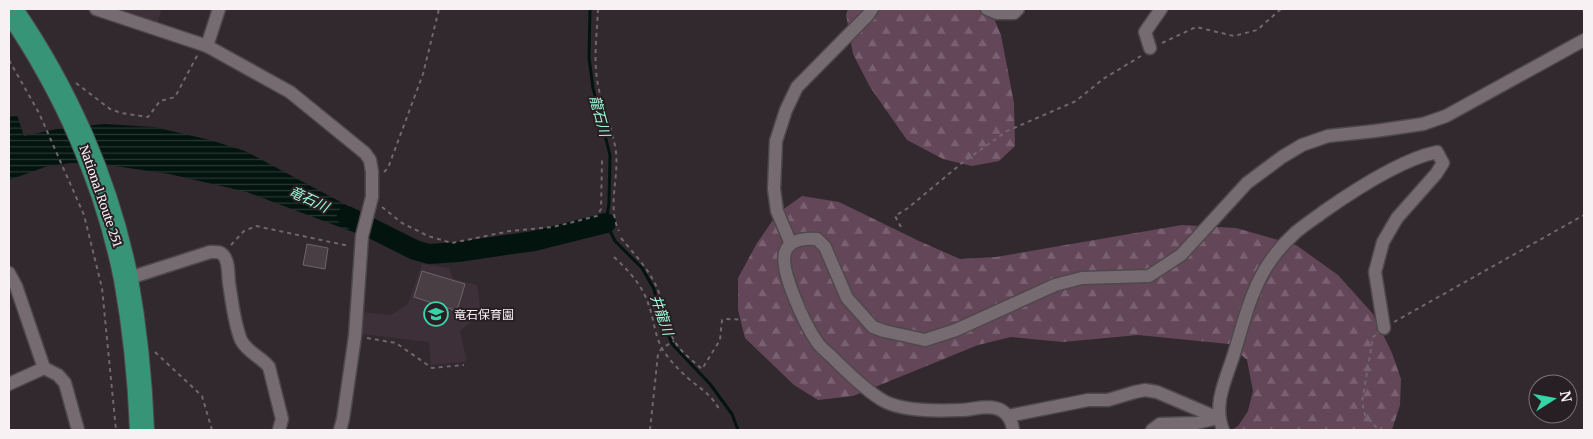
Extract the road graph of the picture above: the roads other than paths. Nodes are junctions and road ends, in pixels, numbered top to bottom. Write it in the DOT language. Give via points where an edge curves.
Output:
graph roads {
  1 [pos="10,9"];
  2 [pos="96,9"];
  3 [pos="219,9"];
  4 [pos="872,9"];
  5 [pos="987,9"];
  6 [pos="1018,9"];
  7 [pos="1161,9"];
  8 [pos="1584,40"];
  9 [pos="205,45"];
  10 [pos="1150,48"];
  11 [pos="791,244"];
  12 [pos="9,273"];
  13 [pos="126,279"];
  14 [pos="1384,328"];
  15 [pos="44,368"];
  16 [pos="9,384"];
  17 [pos="1008,416"];
  18 [pos="1220,424"];
  19 [pos="73,429"];
  20 [pos="142,430"];
  21 [pos="279,430"];
  22 [pos="340,430"];
  23 [pos="1012,430"];
  24 [pos="1152,430"];
  1 -- 13 [label="highway, National Route 251" via="55,81 73,119 107,207"];
  2 -- 9 [label="street"];
  3 -- 9 [label="street"];
  4 -- 11 [label="street" via="797,87 786,110 776,141 774,189 777,211"];
  5 -- 6 [label="street" via="997,14 1014,13"];
  7 -- 10 [label="street" via="1145,32"];
  8 -- 11 [label="street" via="1446,116 1423,124 1328,136 1302,146 1247,183 1181,255 1149,276 1082,278 1055,285 956,330 925,340 873,327 847,298 825,247 808,238"];
  9 -- 22 [label="street" via="290,92 370,160 371,201 362,242 355,336"];
  11 -- 17 [label="street" via="784,258 786,278 801,312 817,342 853,378 881,400 900,407 962,410 987,407 996,408"];
  12 -- 15 [label="street"];
  13 -- 20 [label="highway, National Route 251" via="137,358"];
  13 -- 21 [label="street" via="210,252 223,254 240,338 245,347 269,367 282,419"];
  14 -- 18 [label="street" via="1375,272 1383,242 1398,218 1443,163 1437,152 1397,168 1349,194 1297,231 1281,247 1253,293 1222,387"];
  15 -- 16 [label="street"];
  15 -- 19 [label="street" via="65,383"];
  17 -- 18 [label="street" via="1088,400 1108,400 1145,390 1156,392"];
  17 -- 23 [label="street"];
  18 -- 24 [label="street" via="1160,424"];
}
